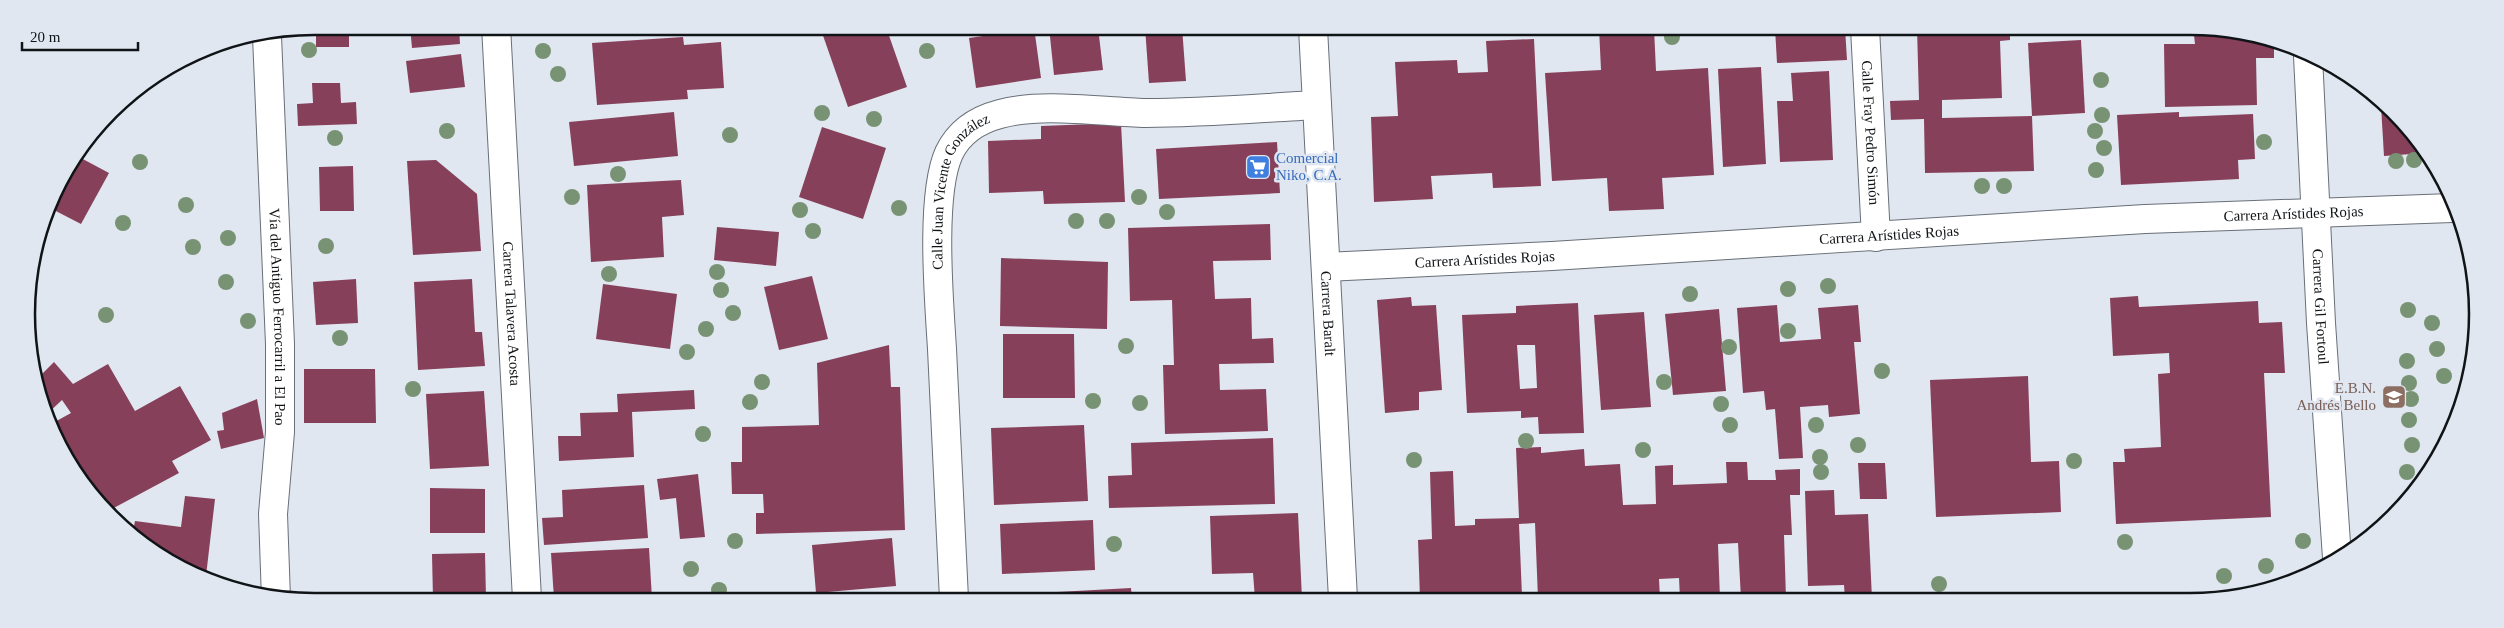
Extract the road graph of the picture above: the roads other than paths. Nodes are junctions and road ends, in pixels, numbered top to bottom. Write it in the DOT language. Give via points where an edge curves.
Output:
graph roads {
  1 [pos="496,35"];
  2 [pos="1313,35"];
  3 [pos="1865,35"];
  4 [pos="267,39"];
  5 [pos="2308,62"];
  6 [pos="1317,105"];
  7 [pos="2448,208"];
  8 [pos="2316,213"];
  9 [pos="1876,236"];
  10 [pos="1326,267"];
  11 [pos="2337,552"];
  12 [pos="276,591"];
  13 [pos="527,593"];
  14 [pos="954,593"];
  15 [pos="1343,593"];
  1 -- 13 [label="street, Carrera Talavera Acosta"];
  2 -- 6 [label="street, Carrera Baralt"];
  3 -- 9 [label="street, Calle Fray Pedro Simón"];
  4 -- 12 [label="street, Vía del Antiguo Ferrocarril a El Pao" via="280,344 280,432 273,514"];
  5 -- 8 [label="street, Carrera Gil Fortoul"];
  6 -- 10 [label="street, Carrera Baralt"];
  6 -- 14 [label="street, Calle Juan Vicente González" via="1154,112 1025,110 980,121 966,128 956,140 942,178 938,287"];
  7 -- 8 [label="street, Carrera Arístides Rojas"];
  8 -- 9 [label="street, Carrera Arístides Rojas"];
  8 -- 11 [label="street, Carrera Gil Fortoul"];
  9 -- 10 [label="street, Carrera Arístides Rojas"];
  10 -- 15 [label="street, Carrera Baralt"];
}
